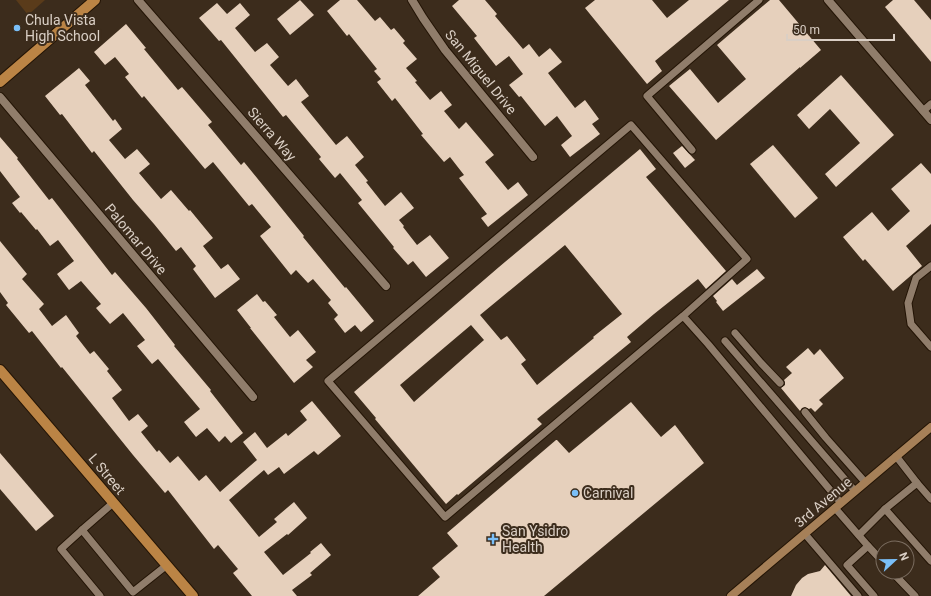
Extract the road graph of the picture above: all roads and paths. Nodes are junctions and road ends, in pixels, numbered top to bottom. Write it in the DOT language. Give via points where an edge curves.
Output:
graph roads {
  1 [pos="95,0"];
  2 [pos="138,0"];
  3 [pos="412,0"];
  4 [pos="759,0"];
  5 [pos="828,0"];
  6 [pos="0,82"];
  7 [pos="0,97"];
  8 [pos="931,104"];
  9 [pos="923,110"];
  10 [pos="931,120"];
  11 [pos="692,150"];
  12 [pos="533,157"];
  13 [pos="931,266"];
  14 [pos="386,286"];
  15 [pos="683,316"];
  16 [pos="735,333"];
  17 [pos="725,341"];
  18 [pos="931,347"];
  19 [pos="0,370"];
  20 [pos="780,382"];
  21 [pos="253,397"];
  22 [pos="805,412"];
  23 [pos="931,428"];
  24 [pos="896,456"];
  25 [pos="865,482"];
  26 [pos="917,483"];
  27 [pos="855,492"];
  28 [pos="931,499"];
  29 [pos="113,502"];
  30 [pos="838,506"];
  31 [pos="885,509"];
  32 [pos="82,530"];
  33 [pos="805,534"];
  34 [pos="859,535"];
  35 [pos="868,546"];
  36 [pos="875,553"];
  37 [pos="931,561"];
  38 [pos="167,566"];
  39 [pos="900,580"];
  40 [pos="130,594"];
  41 [pos="100,596"];
  42 [pos="193,596"];
  43 [pos="732,596"];
  44 [pos="858,596"];
  45 [pos="874,596"];
  46 [pos="915,596"];
  1 -- 6 [label="main road"];
  2 -- 14 [label="street, Sierra Way"];
  3 -- 12 [label="street, San Miguel Drive" via="445,50"];
  4 -- 11 [label="lane" via="647,96"];
  5 -- 9 [label="street"];
  7 -- 21 [label="street, Palomar Drive"];
  8 -- 9 [label="lane"];
  9 -- 10 [label="street"];
  13 -- 18 [label="lane" via="916,278 908,303 911,324"];
  15 -- 15 [label="lane" via="747,259 631,125 328,381 445,517"];
  15 -- 30 [label="lane"];
  16 -- 20 [label="lane"];
  17 -- 27 [label="lane"];
  19 -- 29 [label="main road, L Street"];
  22 -- 25 [label="lane"];
  23 -- 24 [label="main road, 3rd Avenue"];
  24 -- 25 [label="main road, 3rd Avenue"];
  24 -- 26 [label="lane"];
  25 -- 27 [label="main road, 3rd Avenue"];
  26 -- 28 [label="lane"];
  26 -- 31 [label="lane"];
  27 -- 30 [label="main road, 3rd Avenue"];
  29 -- 32 [label="lane"];
  29 -- 38 [label="main road, L Street"];
  30 -- 33 [label="main road, 3rd Avenue"];
  30 -- 34 [label="lane"];
  31 -- 34 [label="lane"];
  31 -- 37 [label="lane"];
  32 -- 40 [label="lane"];
  32 -- 41 [label="lane" via="61,549"];
  33 -- 43 [label="main road, 3rd Avenue"];
  33 -- 44 [label="lane"];
  34 -- 35 [label="lane"];
  35 -- 36 [label="lane"];
  35 -- 45 [label="lane" via="847,565"];
  38 -- 40 [label="lane"];
  38 -- 42 [label="main road, L Street"];
  39 -- 46 [label="lane"];
}
